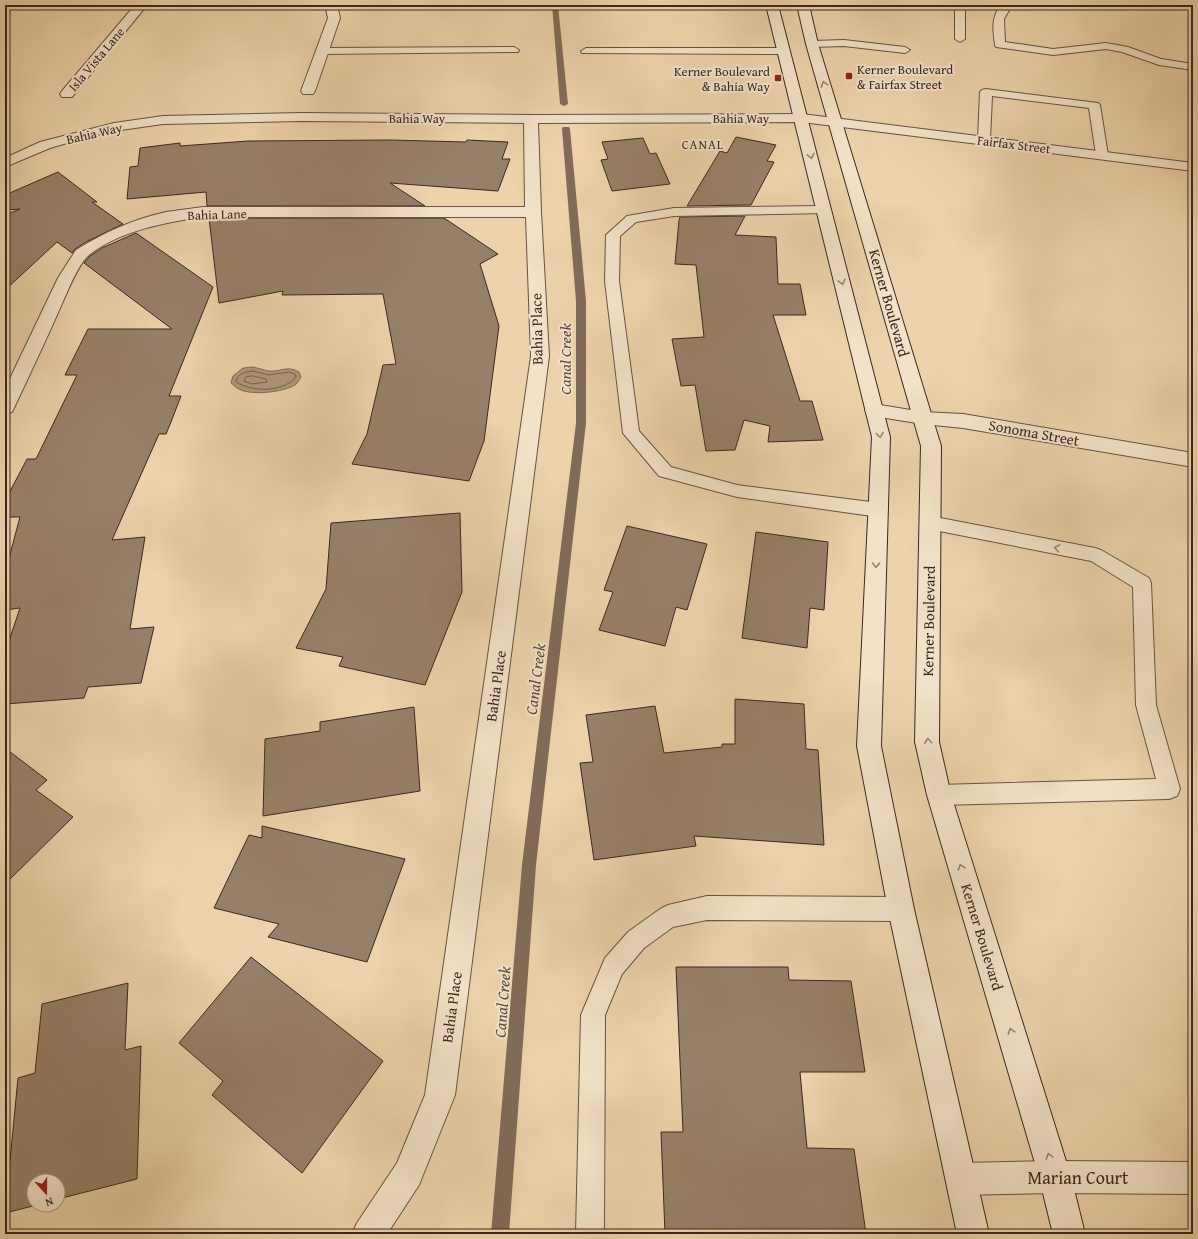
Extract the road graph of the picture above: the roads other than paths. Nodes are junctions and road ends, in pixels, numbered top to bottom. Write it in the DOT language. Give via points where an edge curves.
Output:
graph roads {
  1 [pos="141,5"];
  2 [pos="328,5"];
  3 [pos="772,5"];
  4 [pos="803,5"];
  5 [pos="963,5"];
  6 [pos="1007,5"];
  7 [pos="960,39"];
  8 [pos="812,44"];
  9 [pos="323,50"];
  10 [pos="514,50"];
  11 [pos="905,50"];
  12 [pos="586,51"];
  13 [pos="783,51"];
  14 [pos="1193,67"];
  15 [pos="308,91"];
  16 [pos="67,94"];
  17 [pos="802,118"];
  18 [pos="531,119"];
  19 [pos="835,121"];
  20 [pos="984,140"];
  21 [pos="1102,155"];
  22 [pos="5,163"];
  23 [pos="1193,167"];
  24 [pos="824,210"];
  25 [pos="533,212"];
  26 [pos="5,408"];
  27 [pos="874,410"];
  28 [pos="923,418"];
  29 [pos="1193,460"];
  30 [pos="879,510"];
  31 [pos="930,522"];
  32 [pos="939,795"];
  33 [pos="900,909"];
  34 [pos="1055,1177"];
  35 [pos="1193,1178"];
  36 [pos="962,1179"];
  37 [pos="368,1234"];
  38 [pos="590,1234"];
  39 [pos="973,1234"];
  40 [pos="1069,1234"];
  1 -- 16 [label="street, Isla Vista Lane"];
  2 -- 9 [label="street" via="332,7 334,18"];
  3 -- 13 [label="street"];
  4 -- 8 [label="street, Kerner Boulevard"];
  5 -- 7 [label="lane" via="960,9"];
  6 -- 14 [label="lane" via="998,17 1000,45 1053,52 1096,46 1114,47 1159,62"];
  8 -- 11 [label="lane" via="844,43"];
  19 -- 8 [label="street, Kerner Boulevard, one-way"];
  9 -- 10 [label="lane"];
  9 -- 15 [label="street"];
  12 -- 13 [label="lane"];
  13 -- 17 [label="street"];
  17 -- 18 [label="street, Bahia Way"];
  17 -- 19 [label="street, Bahia Way"];
  17 -- 24 [label="street, one-way"];
  18 -- 22 [label="street, Bahia Way" via="302,117 163,120 84,134 45,145"];
  18 -- 25 [label="street, Bahia Place"];
  19 -- 20 [label="street, Fairfax Street"];
  19 -- 28 [label="street, Kerner Boulevard"];
  20 -- 21 [label="street, Fairfax Street"];
  20 -- 21 [label="lane" via="986,92 1094,105"];
  21 -- 23 [label="street, Fairfax Street"];
  24 -- 27 [label="street, one-way"];
  24 -- 30 [label="lane" via="674,212 632,218 613,234 612,281 631,433 665,472 737,491"];
  25 -- 26 [label="street, Bahia Lane" via="204,212 166,217 137,226 103,240 82,253 66,278"];
  25 -- 37 [label="street, Bahia Place" via="540,356 440,1095 408,1174"];
  27 -- 28 [label="street, Sonoma Street"];
  27 -- 30 [label="street, one-way" via="881,437"];
  28 -- 29 [label="street, Sonoma Street" via="963,421"];
  28 -- 31 [label="street, Kerner Boulevard" via="931,446"];
  30 -- 33 [label="street, one-way" via="869,746"];
  32 -- 31 [label="street, Kerner Boulevard, one-way" via="927,742"];
  32 -- 31 [label="lane, one-way" via="1169,789 1146,705 1142,583 1096,555"];
  34 -- 32 [label="street, Kerner Boulevard, one-way"];
  33 -- 36 [label="street"];
  33 -- 38 [label="lane" via="707,908 668,916 636,940 613,966 593,1015"];
  34 -- 35 [label="street, Marian Court"];
  34 -- 36 [label="street, Marian Court"];
  34 -- 40 [label="street, Kerner Boulevard"];
  36 -- 39 [label="street"];
}
